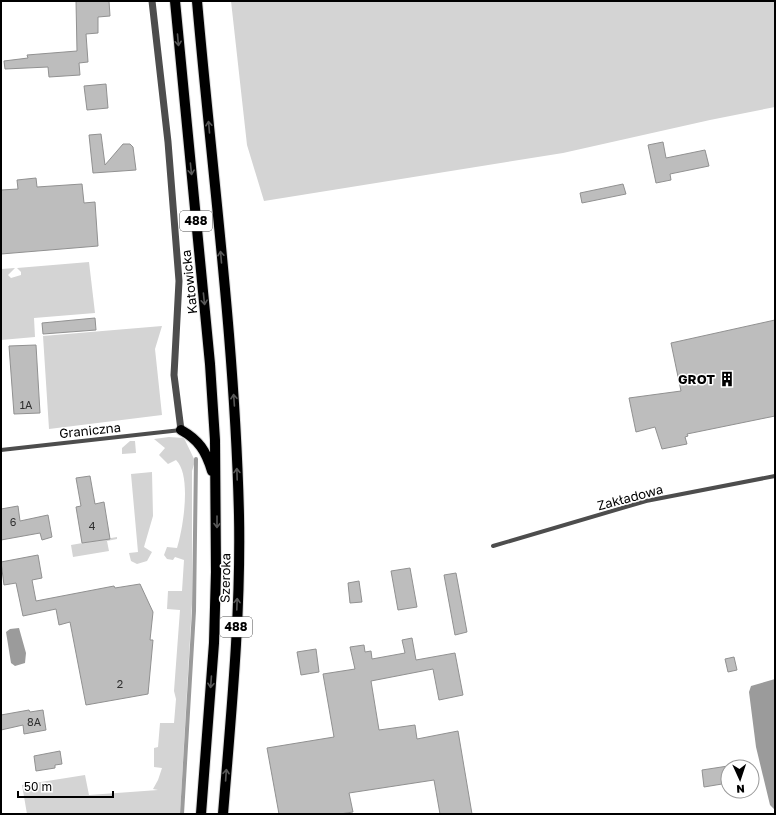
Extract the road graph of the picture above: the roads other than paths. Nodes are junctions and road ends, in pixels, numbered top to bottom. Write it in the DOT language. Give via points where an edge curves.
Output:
graph roads {
  1 [pos="152,1"];
  2 [pos="175,1"];
  3 [pos="197,1"];
  4 [pos="181,430"];
  5 [pos="215,440"];
  6 [pos="1,450"];
  7 [pos="775,476"];
  8 [pos="216,482"];
  9 [pos="493,546"];
  10 [pos="201,814"];
  11 [pos="223,814"];
  1 -- 4 [label="street" via="168,142 179,281 174,375"];
  2 -- 5 [label="main road, Katowicka / 488, one-way"];
  11 -- 3 [label="main road, Szeroka / 488, one-way" via="239,565 236,439 231,359"];
  4 -- 6 [label="street, Graniczna"];
  4 -- 8 [label="main road" via="194,437 202,446"];
  5 -- 8 [label="main road, Szeroka / 488"];
  7 -- 9 [label="street, Zakładowa" via="646,501"];
  8 -- 10 [label="main road, Szeroka / 488, one-way" via="214,643"];
}
